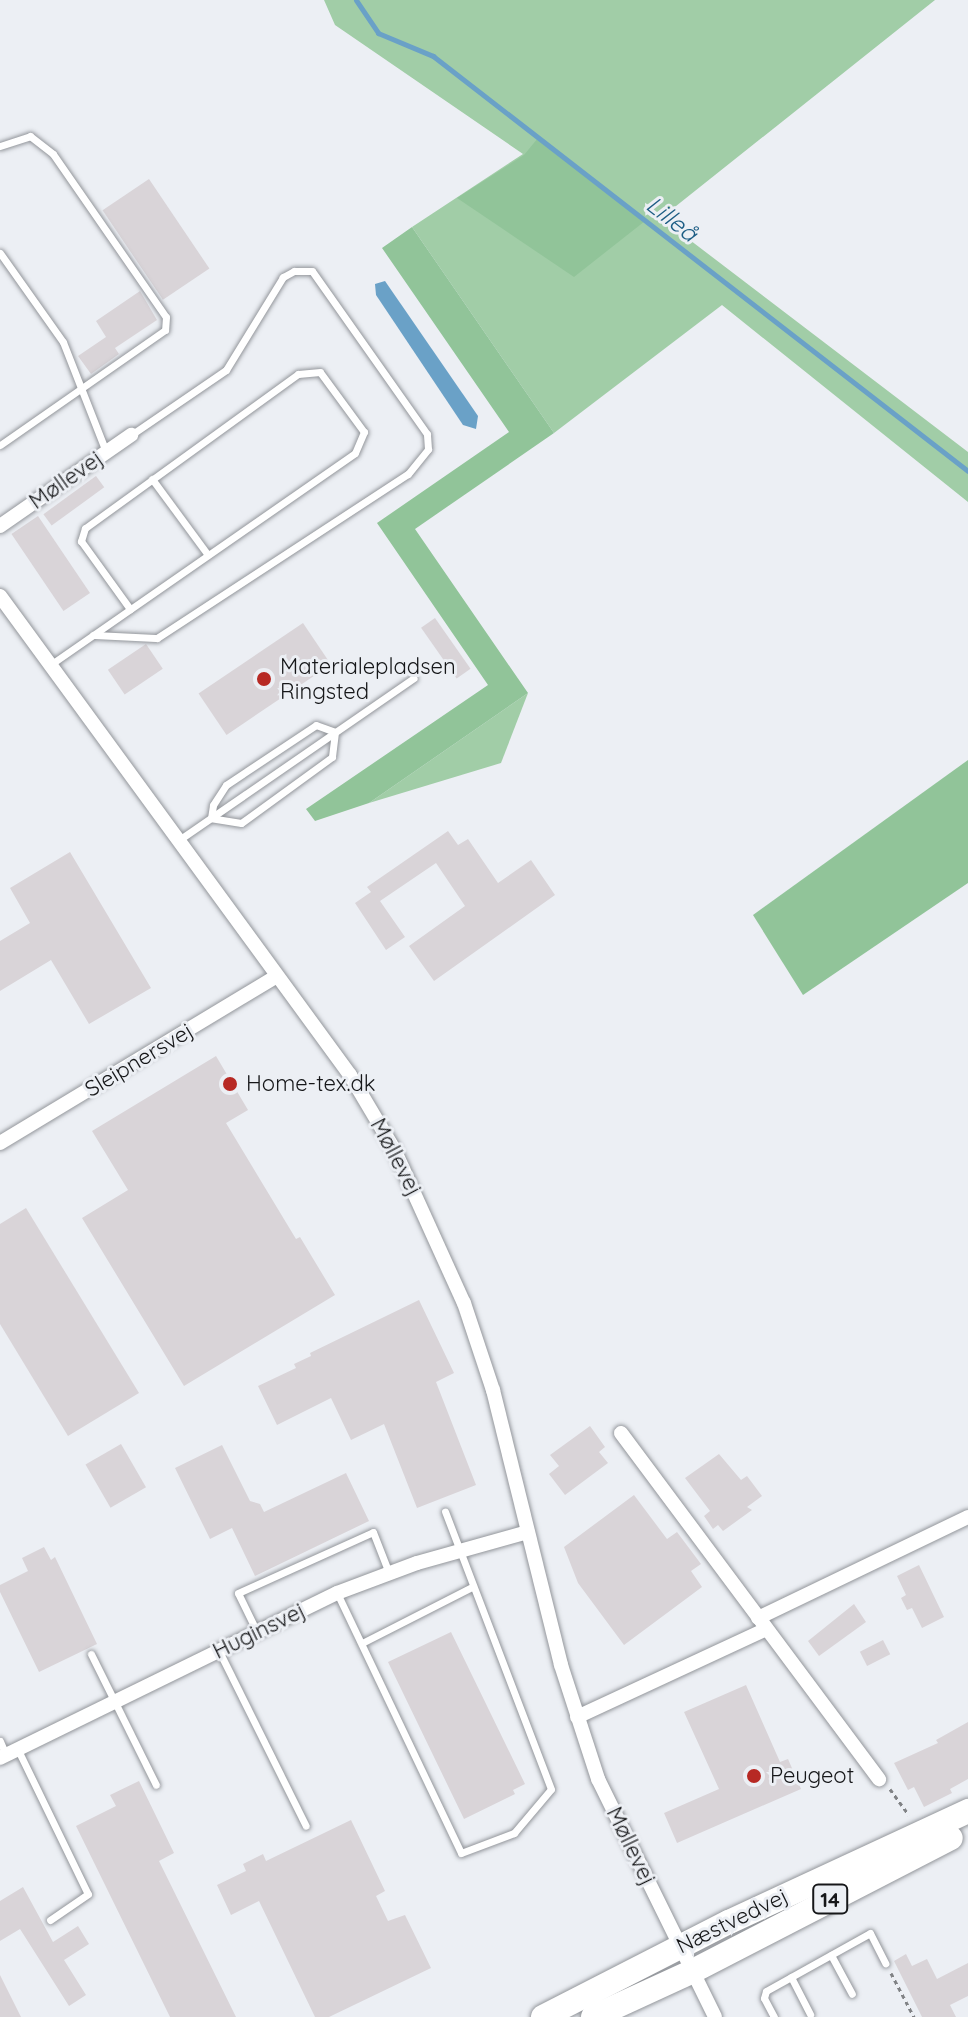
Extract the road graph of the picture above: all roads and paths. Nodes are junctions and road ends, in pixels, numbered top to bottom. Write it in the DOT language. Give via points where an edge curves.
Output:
graph roads {
  1 [pos="0,146"];
  2 [pos="0,253"];
  3 [pos="81,387"];
  4 [pos="131,435"];
  5 [pos="0,445"];
  6 [pos="106,452"];
  7 [pos="152,479"];
  8 [pos="0,526"];
  9 [pos="208,555"];
  10 [pos="0,596"];
  11 [pos="130,609"];
  12 [pos="93,635"];
  13 [pos="50,665"];
  14 [pos="414,678"];
  15 [pos="335,732"];
  16 [pos="211,818"];
  17 [pos="178,840"];
  18 [pos="277,976"];
  19 [pos="0,1143"];
  20 [pos="621,1433"];
  21 [pos="445,1512"];
  22 [pos="968,1517"];
  23 [pos="528,1532"];
  24 [pos="458,1551"];
  25 [pos="389,1573"];
  26 [pos="472,1587"];
  27 [pos="337,1593"];
  28 [pos="762,1623"];
  29 [pos="257,1632"];
  30 [pos="362,1643"];
  31 [pos="219,1651"];
  32 [pos="91,1654"];
  33 [pos="117,1701"];
  34 [pos="577,1717"];
  35 [pos="6,1751"];
  36 [pos="879,1779"];
  37 [pos="156,1785"];
  38 [pos="968,1811"];
  39 [pos="306,1826"];
  40 [pos="968,1830"];
  41 [pos="923,1833"];
  42 [pos="50,1920"];
  43 [pos="681,1947"];
  44 [pos="831,1955"];
  45 [pos="885,1963"];
  46 [pos="693,1971"];
  47 [pos="791,1977"];
  48 [pos="852,1994"];
  49 [pos="810,2014"];
  50 [pos="543,2017"];
  51 [pos="593,2017"];
  52 [pos="715,2017"];
  53 [pos="774,2017"];
  54 [pos="914,2017"];
  1 -- 3 [label="lane" via="30,136 53,154 166,317 165,330"];
  2 -- 3 [label="lane" via="63,342"];
  3 -- 5 [label="lane"];
  3 -- 6 [label="lane"];
  4 -- 6 [label="street, Møllevej"];
  4 -- 12 [label="lane" via="226,370 283,277 312,271 427,434 428,449 408,474 157,638"];
  6 -- 8 [label="street, Møllevej"];
  7 -- 9 [label="lane"];
  7 -- 9 [label="lane" via="298,374 320,372 329,384 364,432 355,453"];
  7 -- 11 [label="lane" via="85,528 81,541"];
  9 -- 11 [label="lane"];
  10 -- 13 [label="street, Møllevej"];
  11 -- 12 [label="lane"];
  12 -- 13 [label="lane"];
  13 -- 17 [label="street, Møllevej"];
  14 -- 15 [label="lane"];
  15 -- 16 [label="lane"];
  15 -- 16 [label="lane" via="316,725 226,785"];
  15 -- 16 [label="lane" via="332,757 267,805 241,823"];
  16 -- 17 [label="lane"];
  17 -- 18 [label="street, Møllevej"];
  18 -- 19 [label="street, Sleipnersvej"];
  18 -- 23 [label="street, Møllevej" via="350,1075 430,1223 493,1390"];
  20 -- 28 [label="street"];
  21 -- 24 [label="lane"];
  22 -- 28 [label="street"];
  23 -- 24 [label="street, Huginsvej"];
  23 -- 34 [label="street, Møllevej"];
  24 -- 25 [label="street, Huginsvej"];
  24 -- 26 [label="lane"];
  25 -- 27 [label="street, Huginsvej"];
  25 -- 29 [label="lane" via="373,1532 238,1593"];
  26 -- 30 [label="lane"];
  26 -- 30 [label="lane" via="551,1789 514,1833 461,1853"];
  27 -- 29 [label="street, Huginsvej"];
  27 -- 30 [label="lane"];
  28 -- 34 [label="street"];
  28 -- 36 [label="street"];
  29 -- 31 [label="street, Huginsvej"];
  31 -- 33 [label="street, Huginsvej"];
  31 -- 39 [label="lane"];
  32 -- 33 [label="lane"];
  33 -- 35 [label="street, Huginsvej"];
  33 -- 37 [label="lane"];
  34 -- 43 [label="street, Møllevej" via="598,1779"];
  35 -- 42 [label="lane" via="88,1894"];
  36 -- 41 [label="path"];
  38 -- 41 [label="main road, Næstvedvej / 14"];
  40 -- 46 [label="main road, Næstvedvej / 14"];
  41 -- 43 [label="main road, Næstvedvej / 14"];
  43 -- 46 [label="street, Møllevej"];
  43 -- 50 [label="main road, Næstvedvej / 14"];
  44 -- 45 [label="lane" via="870,1933"];
  44 -- 47 [label="lane"];
  44 -- 48 [label="lane"];
  45 -- 54 [label="path"];
  46 -- 51 [label="main road, Næstvedvej / 14"];
  46 -- 52 [label="street, Møllevej"];
  47 -- 49 [label="lane"];
  47 -- 53 [label="lane" via="766,1991"];
}
